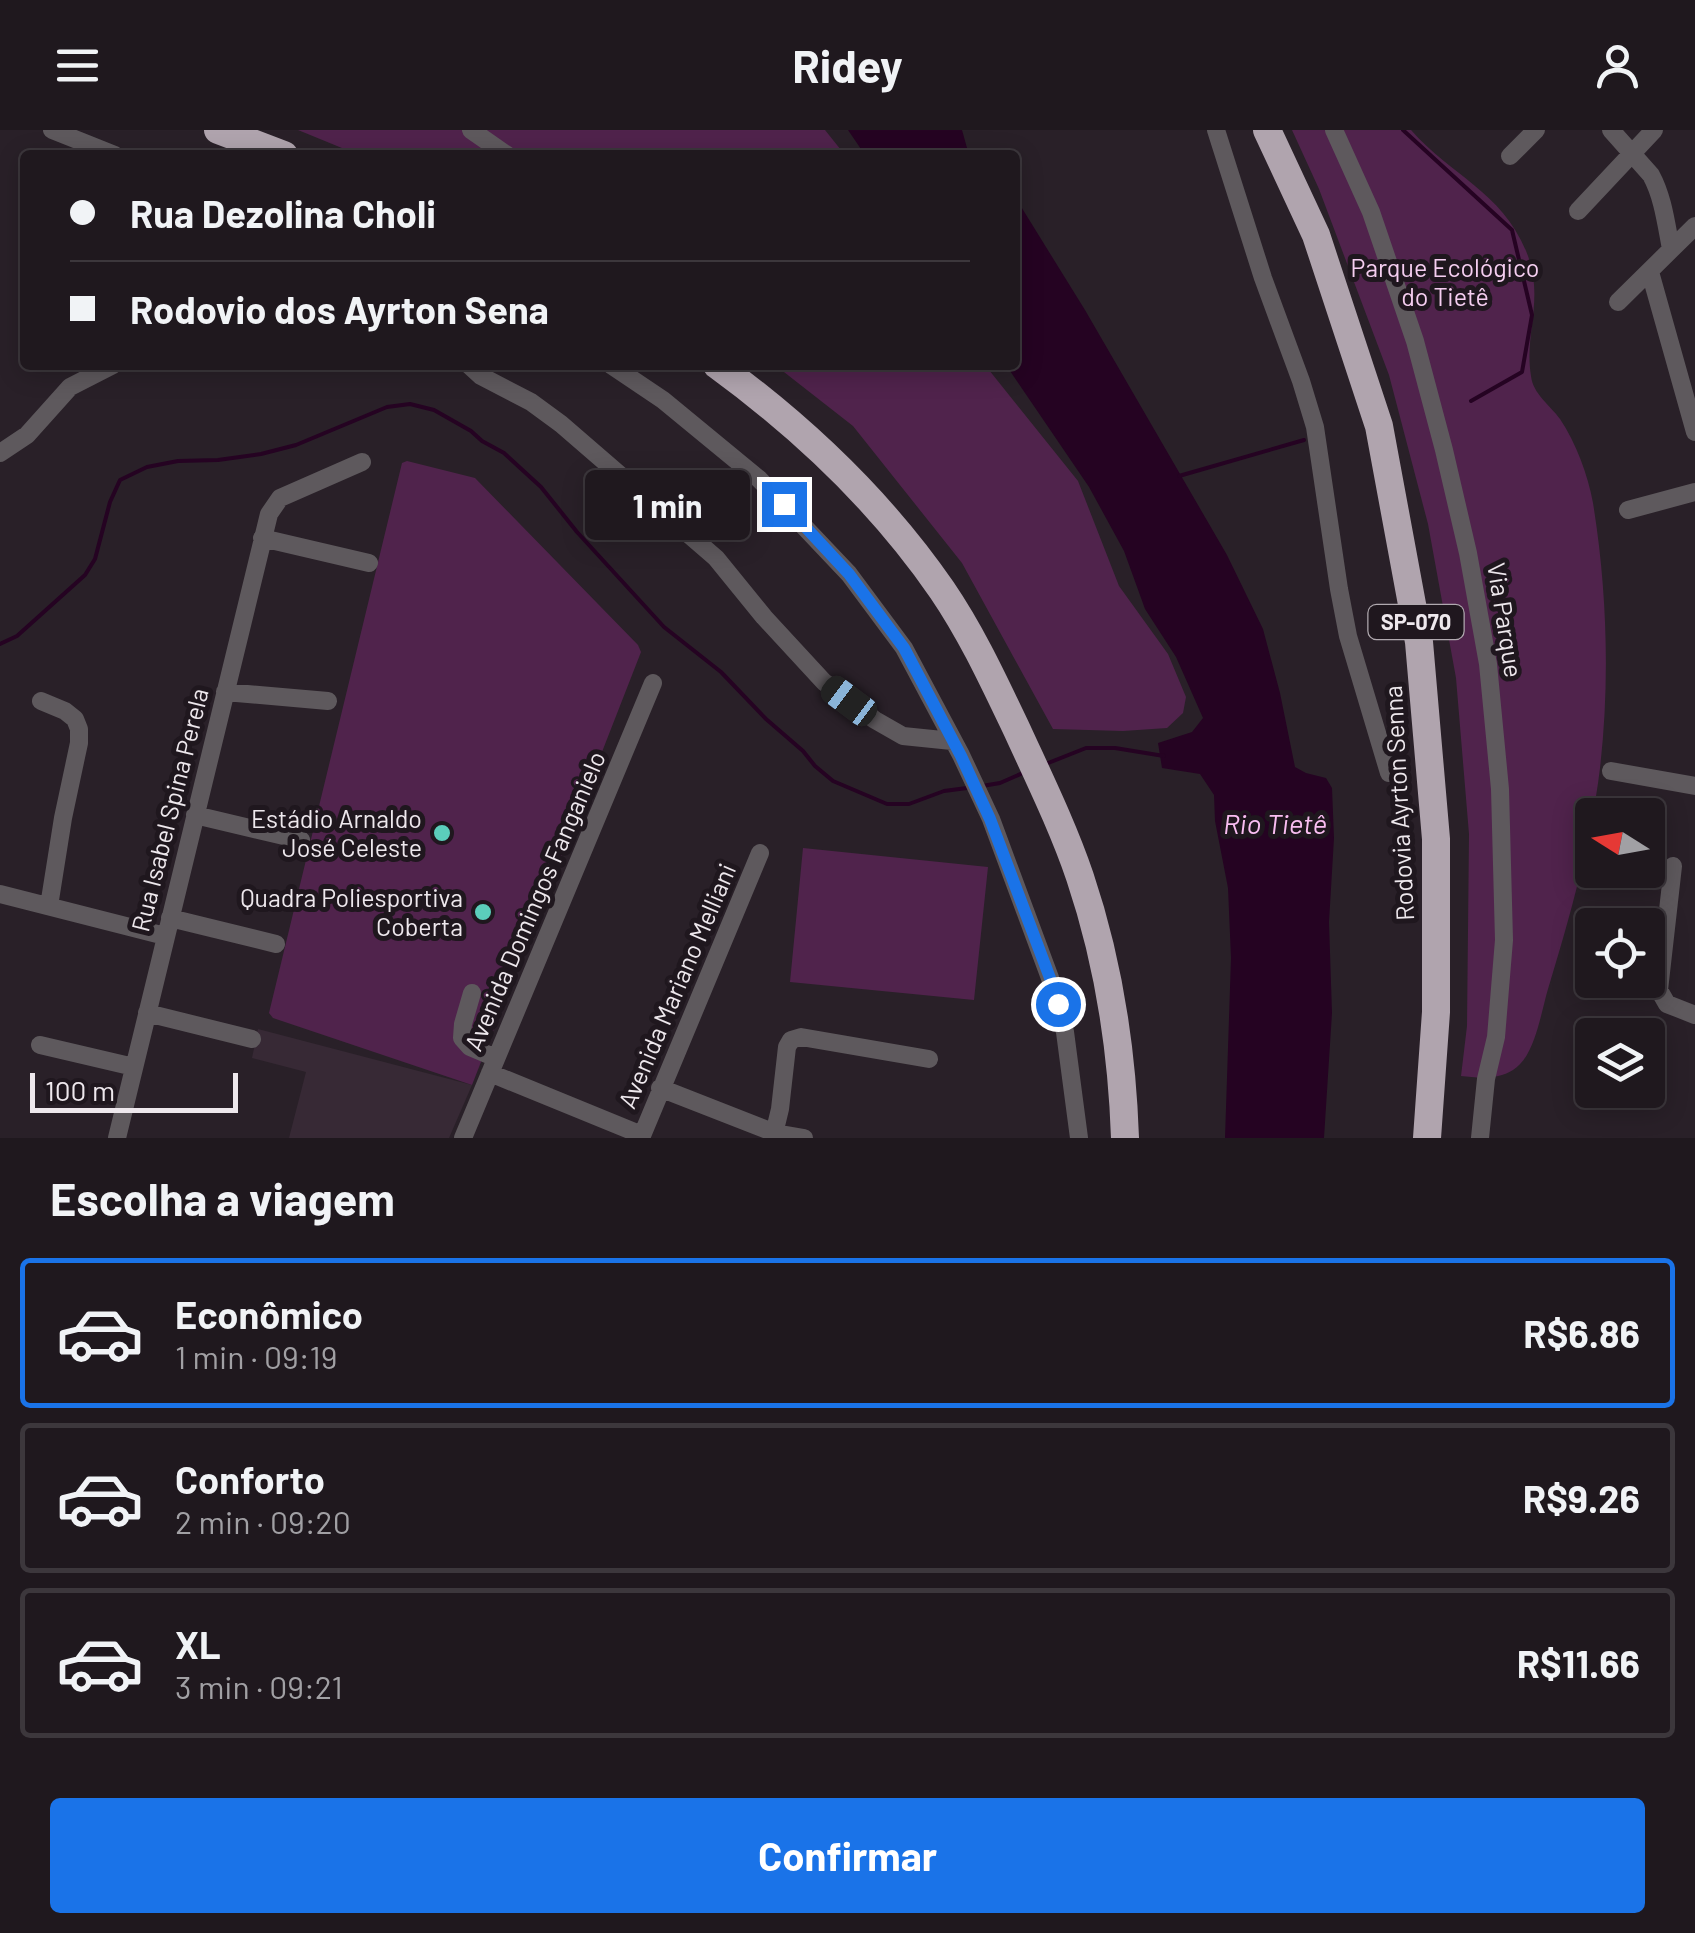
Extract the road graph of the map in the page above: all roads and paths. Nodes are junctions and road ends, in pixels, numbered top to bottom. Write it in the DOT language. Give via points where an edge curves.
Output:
graph roads {
  1 [pos="52,130"];
  2 [pos="218,130"];
  3 [pos="471,130"];
  4 [pos="1216,130"];
  5 [pos="1266,130"];
  6 [pos="1334,130"];
  7 [pos="1536,130"];
  8 [pos="1611,130"];
  9 [pos="1654,130"];
  10 [pos="102,150"];
  11 [pos="271,150"];
  12 [pos="500,150"];
  13 [pos="1632,153"];
  14 [pos="1510,156"];
  15 [pos="1578,211"];
  16 [pos="1695,226"];
  17 [pos="1671,249"];
  18 [pos="1650,272"];
  19 [pos="1618,302"];
  20 [pos="103,370"];
  21 [pos="474,370"];
  22 [pos="619,370"];
  23 [pos="724,370"];
  24 [pos="1695,432"];
  25 [pos="0,453"];
  26 [pos="362,462"];
  27 [pos="1695,492"];
  28 [pos="1628,510"];
  29 [pos="262,538"];
  30 [pos="368,563"];
  31 [pos="653,683"];
  32 [pos="225,692"];
  33 [pos="41,701"];
  34 [pos="328,701"];
  35 [pos="957,748"];
  36 [pos="1611,771"];
  37 [pos="1389,773"];
  38 [pos="1695,786"];
  39 [pos="195,814"];
  40 [pos="301,840"];
  41 [pos="760,854"];
  42 [pos="1672,866"];
  43 [pos="1,898"];
  44 [pos="49,906"];
  45 [pos="168,927"];
  46 [pos="276,944"];
  47 [pos="472,993"];
  48 [pos="146,1013"];
  49 [pos="1695,1014"];
  50 [pos="252,1039"];
  51 [pos="40,1044"];
  52 [pos="929,1059"];
  53 [pos="493,1066"];
  54 [pos="134,1067"];
  55 [pos="660,1088"];
  56 [pos="774,1136"];
  57 [pos="641,1137"];
  58 [pos="117,1138"];
  59 [pos="464,1138"];
  60 [pos="804,1138"];
  61 [pos="1078,1138"];
  62 [pos="1126,1138"];
  63 [pos="1426,1138"];
  64 [pos="1480,1138"];
  1 -- 10 [label="street"];
  2 -- 11 [label="highway"];
  3 -- 12 [label="street"];
  4 -- 37 [label="street" via="1314,427 1348,636"];
  5 -- 63 [label="highway, Rodovia Ayrton Senna / SP-070" via="1316,235 1378,426 1419,642 1436,839 1436,1012"];
  6 -- 64 [label="street, Via Parque" via="1371,212 1415,340 1488,664 1504,940"];
  7 -- 14 [label="street"];
  8 -- 13 [label="street"];
  9 -- 13 [label="street"];
  13 -- 15 [label="street"];
  13 -- 17 [label="street" via="1660,194"];
  16 -- 17 [label="street"];
  17 -- 18 [label="street"];
  18 -- 19 [label="street"];
  18 -- 24 [label="street"];
  20 -- 25 [label="street" via="70,387"];
  21 -- 35 [label="street" via="561,424 716,558 824,682 902,736"];
  22 -- 35 [label="street" via="745,466 839,563 904,648"];
  23 -- 62 [label="highway" via="786,418 894,528 942,590 983,660 1080,878 1114,1012"];
  26 -- 29 [label="street, Rua Isabel Spina Perela" via="280,498"];
  27 -- 28 [label="street"];
  29 -- 30 [label="street"];
  29 -- 32 [label="street, Rua Isabel Spina Perela"];
  31 -- 53 [label="street, Avenida Domingos Fanganielo"];
  32 -- 34 [label="street"];
  32 -- 39 [label="street, Rua Isabel Spina Perela"];
  33 -- 44 [label="street" via="65,710 79,729"];
  35 -- 61 [label="street" via="1050,978 1065,1032"];
  36 -- 38 [label="street"];
  39 -- 40 [label="street"];
  39 -- 45 [label="street, Rua Isabel Spina Perela"];
  41 -- 55 [label="street, Avenida Mariano Melliani"];
  42 -- 49 [label="street" via="1659,990 1667,1004"];
  43 -- 44 [label="street"];
  44 -- 45 [label="street"];
  45 -- 46 [label="street"];
  45 -- 48 [label="street, Rua Isabel Spina Perela"];
  47 -- 53 [label="street" via="462,1038"];
  48 -- 50 [label="street"];
  48 -- 54 [label="street, Rua Isabel Spina Perela"];
  51 -- 54 [label="street"];
  52 -- 56 [label="street" via="791,1040"];
  53 -- 57 [label="street"];
  53 -- 59 [label="street, Avenida Domingos Fanganielo"];
  54 -- 58 [label="street, Rua Isabel Spina Perela"];
  55 -- 56 [label="street"];
  55 -- 57 [label="street, Avenida Mariano Melliani"];
  56 -- 60 [label="street"];
}
